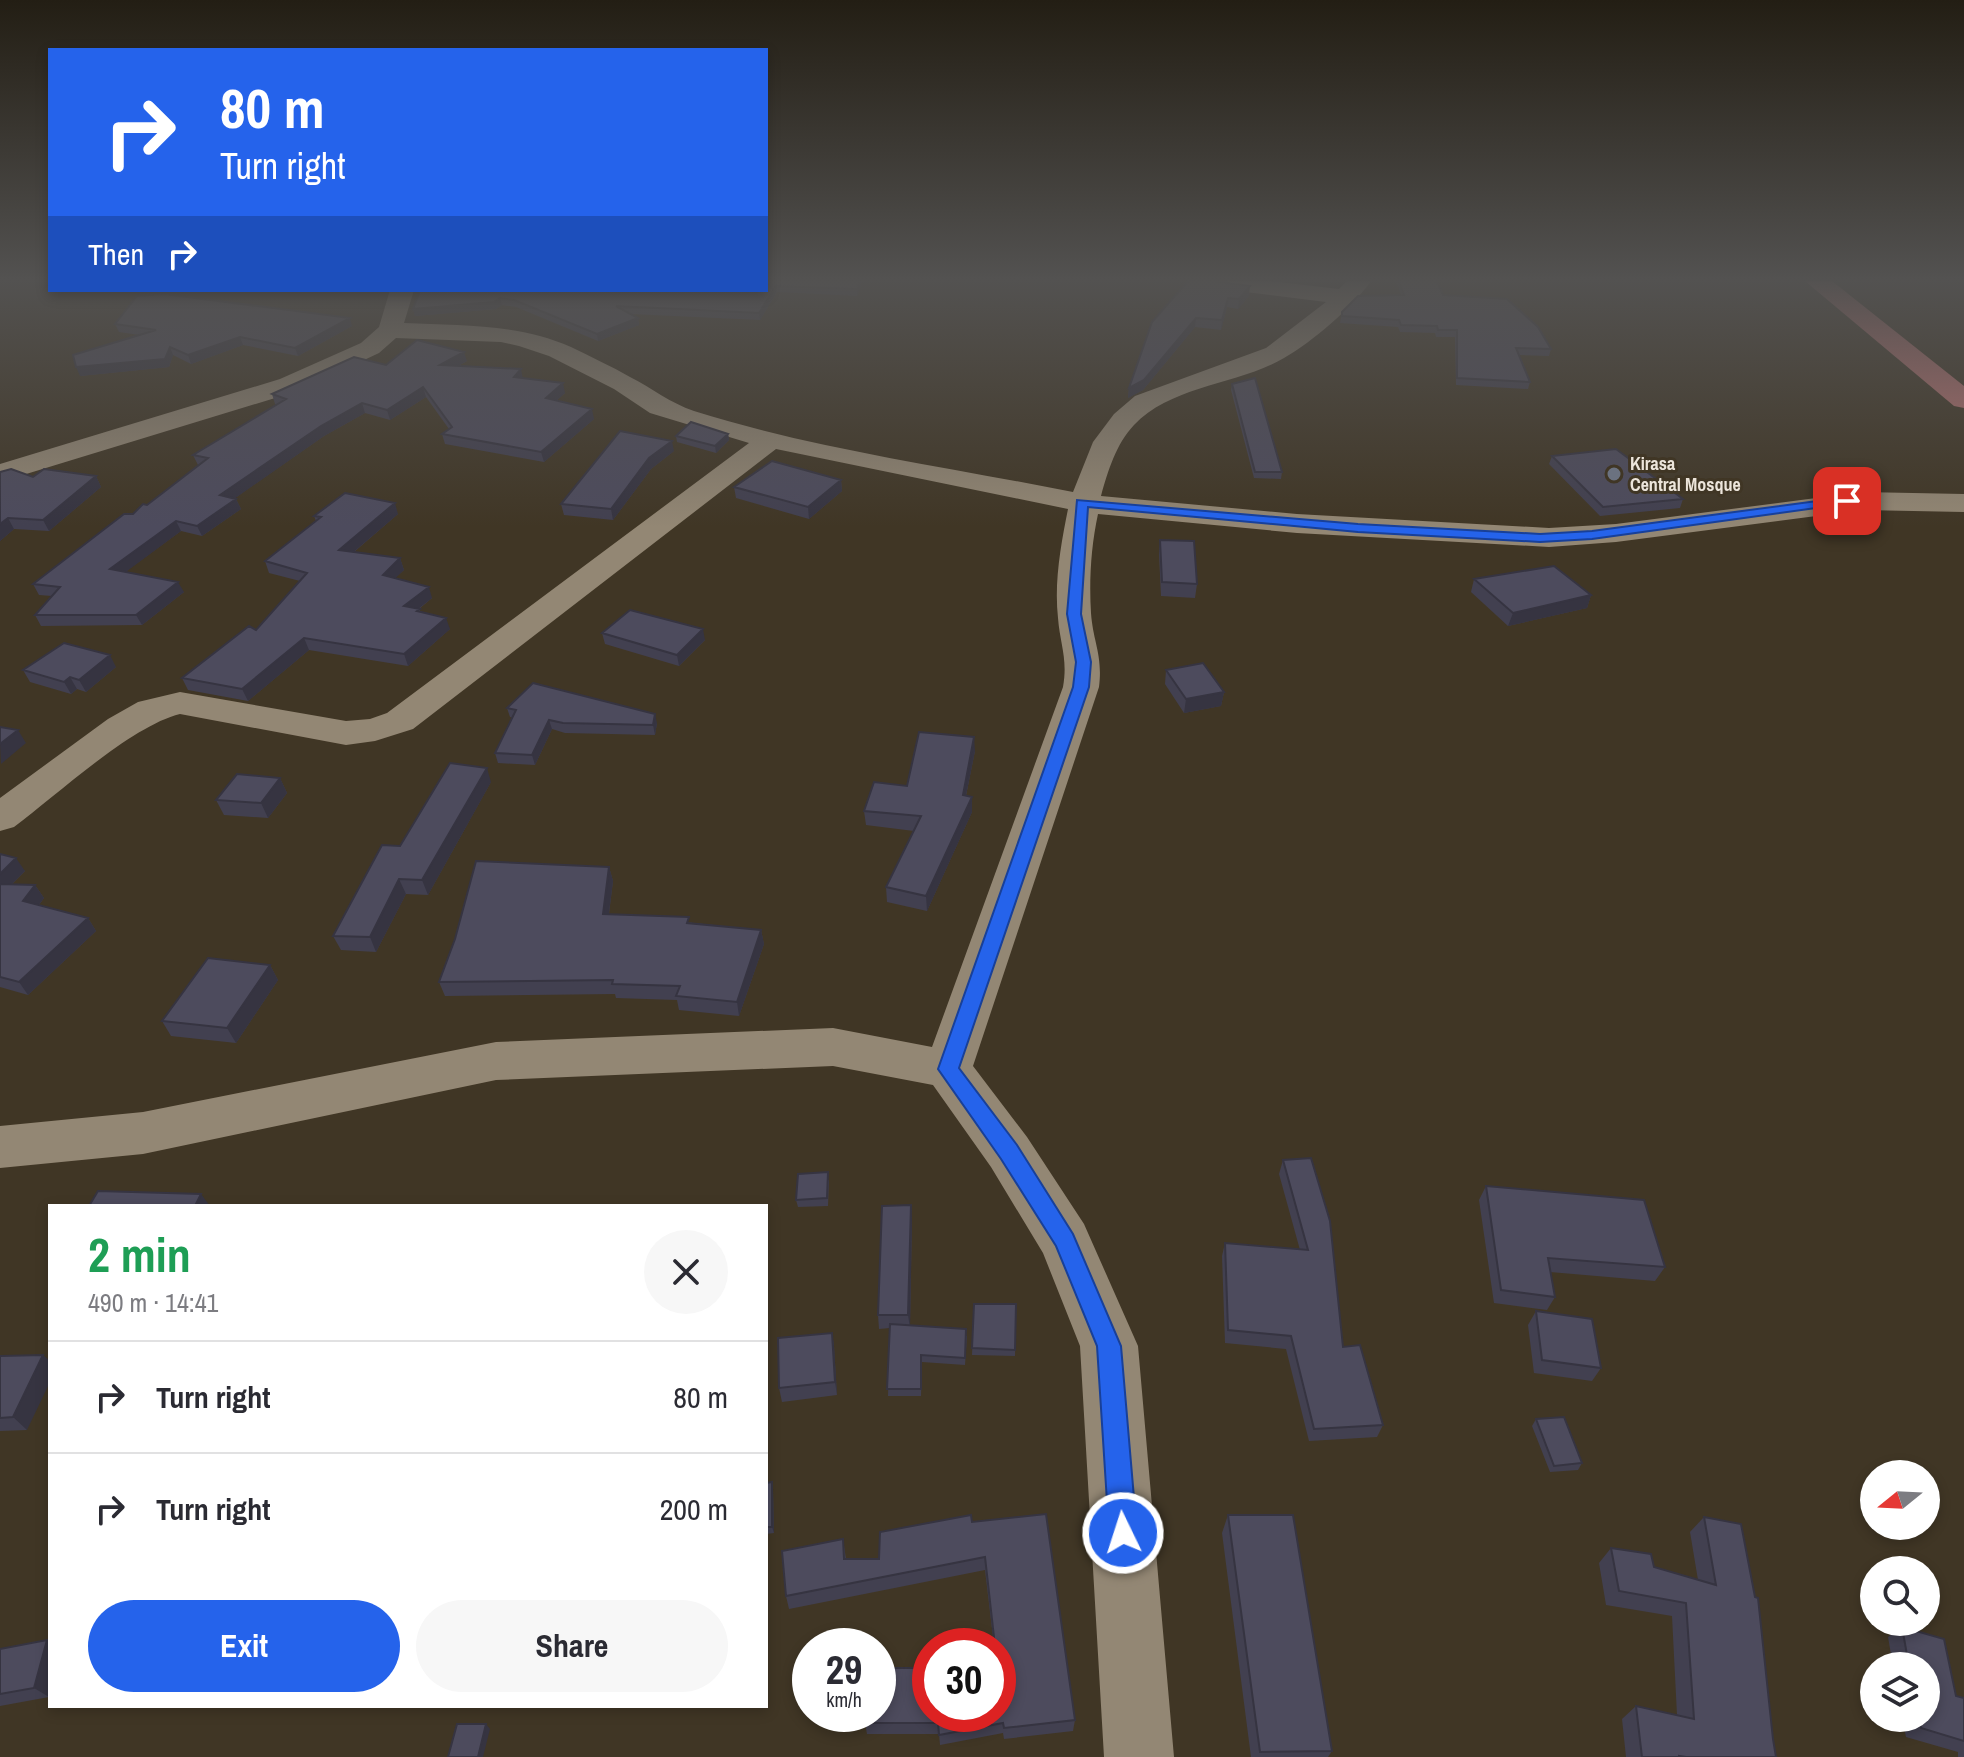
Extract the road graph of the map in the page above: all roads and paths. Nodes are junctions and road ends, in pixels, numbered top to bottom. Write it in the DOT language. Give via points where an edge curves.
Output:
graph roads {
  1 [pos="337,363"];
  2 [pos="582,363"];
  3 [pos="1248,363"];
  4 [pos="1918,363"];
  5 [pos="1964,400"];
  6 [pos="771,440"];
  7 [pos="0,473"];
  8 [pos="1082,503"];
  9 [pos="1964,503"];
  10 [pos="0,818"];
  11 [pos="948,1069"];
  12 [pos="0,1147"];
  13 [pos="1139,1757"];
  1 -- 7 [label="street" via="289,385"];
  2 -- 6 [label="street" via="659,407"];
  3 -- 8 [label="street" via="1136,407 1107,443"];
  4 -- 5 [label="main road"];
  6 -- 8 [label="street"];
  6 -- 10 [label="street" via="400,721 346,733 180,703 151,710"];
  8 -- 9 [label="street" via="1540,538 1825,502"];
  8 -- 11 [label="street" via="1074,614 1084,662 1081,687"];
  11 -- 12 [label="street" via="833,1047 496,1061 143,1133"];
  11 -- 13 [label="street" via="1065,1241 1109,1346"];
}
